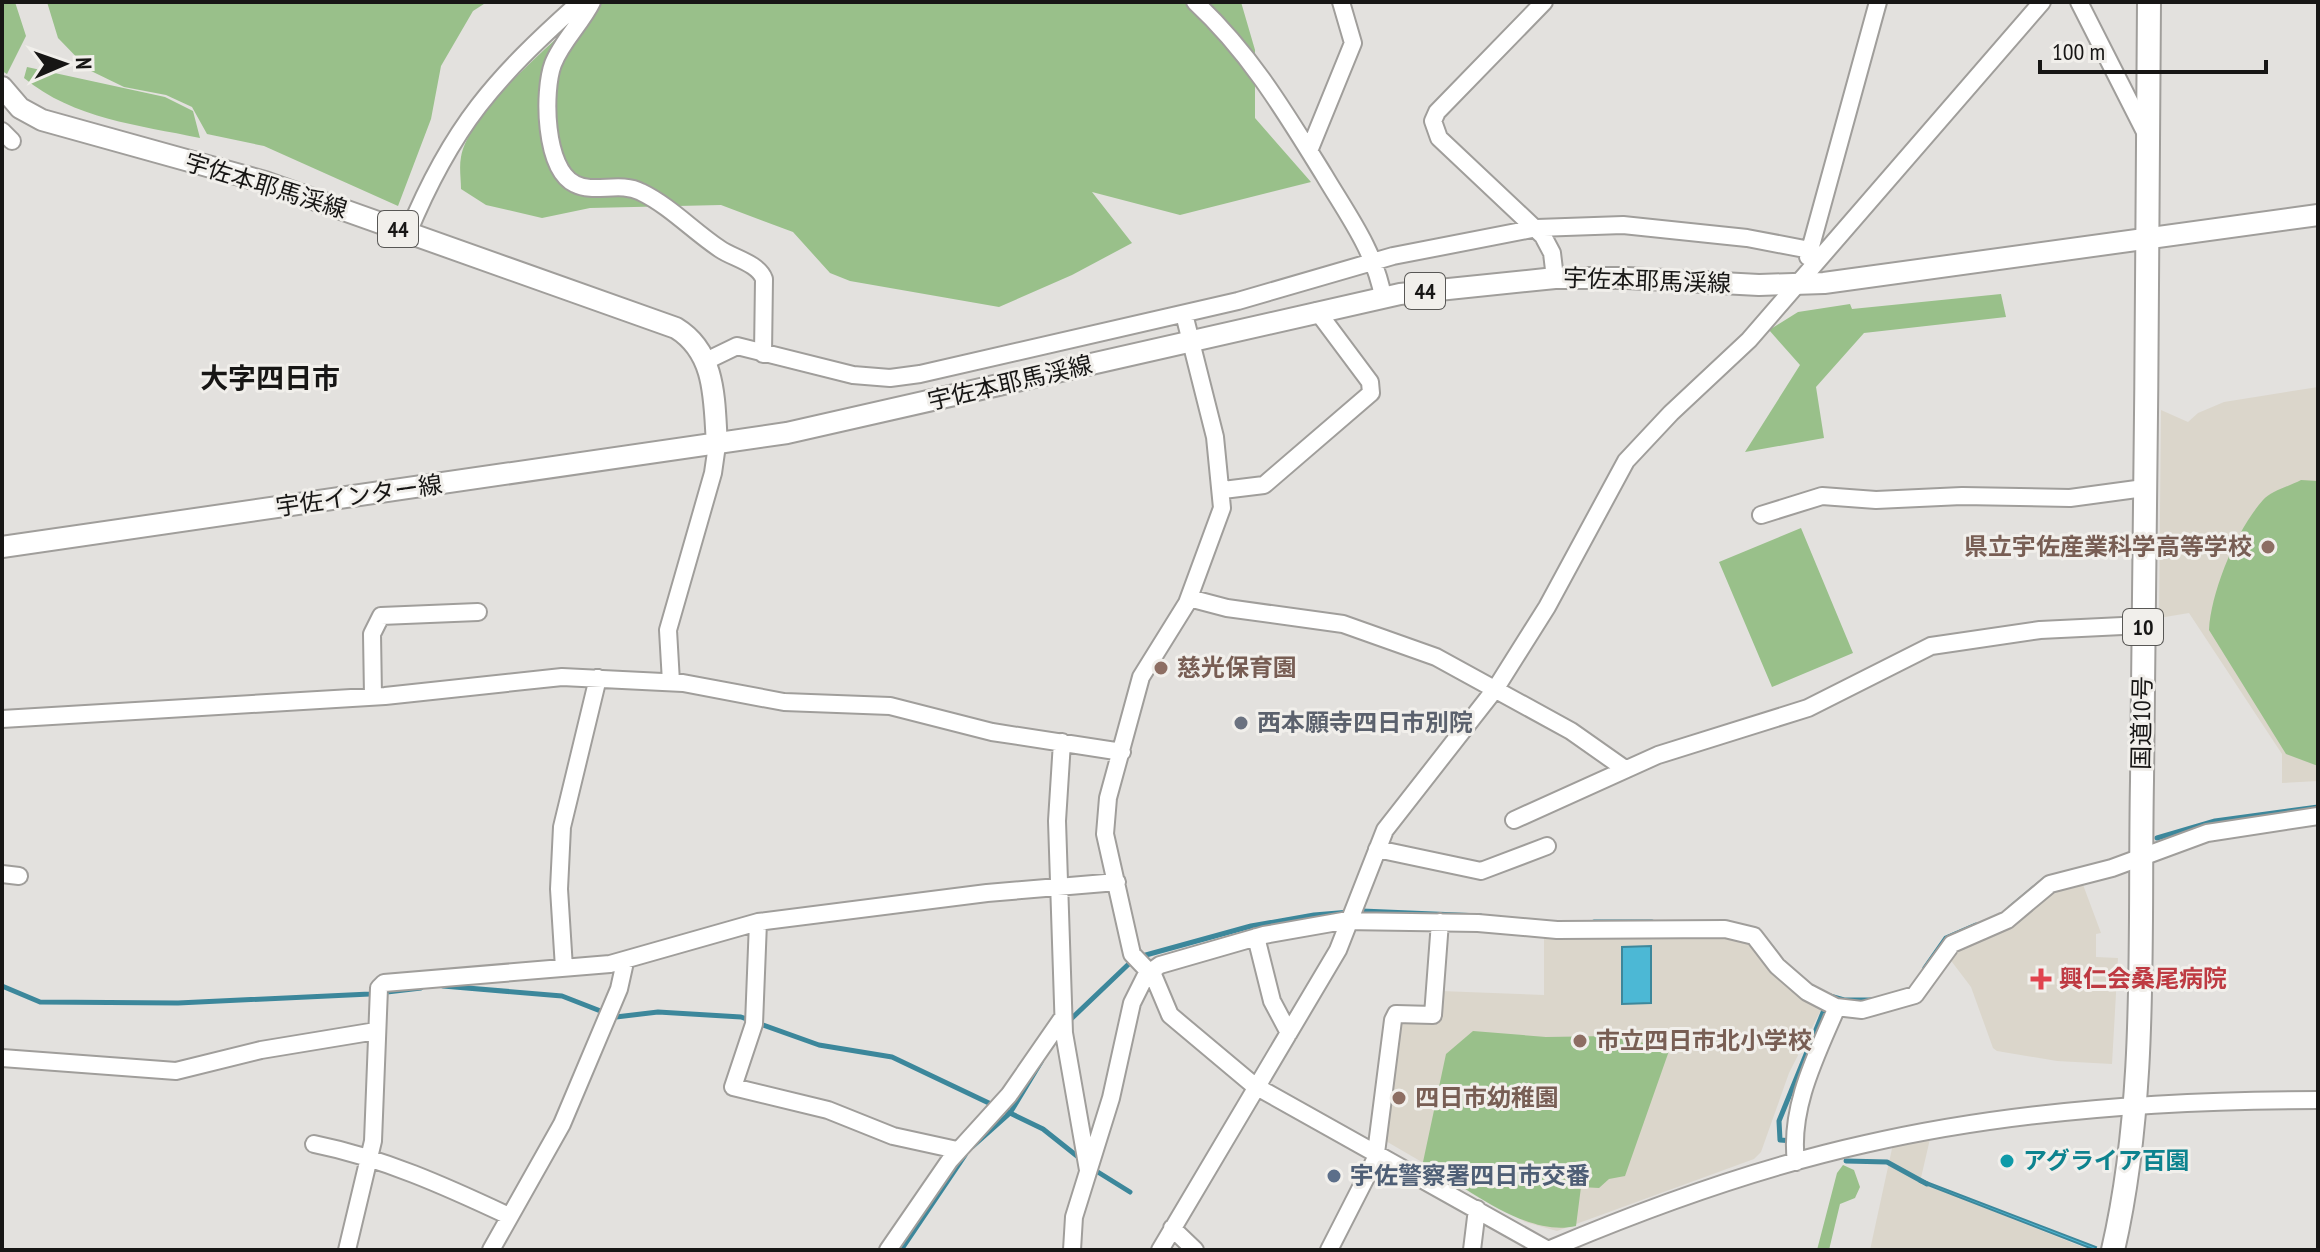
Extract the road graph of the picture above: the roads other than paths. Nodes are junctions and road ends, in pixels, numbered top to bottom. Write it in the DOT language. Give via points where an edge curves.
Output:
graph roads {
  1 [pos="580,2"];
  2 [pos="592,2"];
  3 [pos="1195,2"];
  4 [pos="1341,2"];
  5 [pos="1544,2"];
  6 [pos="1878,2"];
  7 [pos="2042,2"];
  8 [pos="2079,2"];
  9 [pos="2149,2"];
  10 [pos="2,87"];
  11 [pos="2148,139"];
  12 [pos="1309,151"];
  13 [pos="2318,215"];
  14 [pos="1537,228"];
  15 [pos="408,233"];
  16 [pos="2147,241"];
  17 [pos="1810,250"];
  18 [pos="1375,262"];
  19 [pos="1555,278"];
  20 [pos="1796,284"];
  21 [pos="1383,297"];
  22 [pos="1317,311"];
  23 [pos="1184,314"];
  24 [pos="1191,341"];
  25 [pos="763,354"];
  26 [pos="706,361"];
  27 [pos="717,445"];
  28 [pos="2144,488"];
  29 [pos="1223,490"];
  30 [pos="1761,515"];
  31 [pos="2,547"];
  32 [pos="1189,598"];
  33 [pos="478,612"];
  34 [pos="2143,625"];
  35 [pos="598,678"];
  36 [pos="671,682"];
  37 [pos="1496,688"];
  38 [pos="373,696"];
  39 [pos="2,719"];
  40 [pos="1062,742"];
  41 [pos="1122,752"];
  42 [pos="1625,769"];
  43 [pos="2318,816"];
  44 [pos="1514,820"];
  45 [pos="1547,846"];
  46 [pos="1377,849"];
  47 [pos="2141,857"];
  48 [pos="2,874"];
  49 [pos="19,876"];
  50 [pos="1117,882"];
  51 [pos="1059,886"];
  52 [pos="1354,914"];
  53 [pos="758,922"];
  54 [pos="1440,922"];
  55 [pos="1256,937"];
  56 [pos="625,962"];
  57 [pos="564,968"];
  58 [pos="1148,973"];
  59 [pos="1837,1007"];
  60 [pos="1063,1017"];
  61 [pos="376,1031"];
  62 [pos="1289,1033"];
  63 [pos="2,1058"];
  64 [pos="1257,1087"];
  65 [pos="2318,1100"];
  66 [pos="2134,1106"];
  67 [pos="314,1144"];
  68 [pos="957,1150"];
  69 [pos="1377,1153"];
  70 [pos="370,1157"];
  71 [pos="1796,1162"];
  72 [pos="1088,1171"];
  73 [pos="1477,1209"];
  74 [pos="509,1216"];
  75 [pos="1172,1228"];
  76 [pos="347,1250"];
  77 [pos="491,1250"];
  78 [pos="888,1250"];
  79 [pos="1072,1250"];
  80 [pos="1160,1250"];
  81 [pos="1195,1250"];
  82 [pos="1329,1250"];
  83 [pos="1472,1250"];
  84 [pos="2113,1250"];
  1 -- 15 [label="street" via="468,116 428,185"];
  2 -- 25 [label="street" via="561,49 546,93 558,162 577,185 623,186 644,193 723,251 758,269 764,279"];
  3 -- 12 [label="street" via="1259,72"];
  4 -- 12 [label="street" via="1353,43"];
  5 -- 14 [label="street" via="1433,121 1439,138"];
  6 -- 17 [label="street"];
  7 -- 20 [label="street"];
  8 -- 11 [label="street"];
  9 -- 11 [label="highway, 国道10号 / 10"];
  10 -- 15 [label="main road, 宇佐本耶馬渓線 / 44" via="20,108 42,120 265,182"];
  11 -- 16 [label="highway, 国道10号 / 10"];
  12 -- 18 [label="street"];
  13 -- 16 [label="main road, 宇佐本耶馬渓線"];
  14 -- 17 [label="street, 44" via="1623,225"];
  14 -- 18 [label="street, 44"];
  14 -- 19 [label="street" via="1552,253"];
  15 -- 26 [label="main road, 宇佐本耶馬渓線 / 44" via="676,328 696,344"];
  16 -- 20 [label="main road, 宇佐本耶馬渓線 / 44"];
  16 -- 28 [label="highway, 国道10号 / 10"];
  17 -- 20 [label="street"];
  18 -- 21 [label="street"];
  18 -- 23 [label="street, 44"];
  19 -- 20 [label="main road, 宇佐本耶馬渓線 / 44"];
  19 -- 21 [label="main road, 宇佐本耶馬渓線 / 44"];
  20 -- 37 [label="street" via="1749,340 1626,461 1547,607"];
  21 -- 22 [label="main road, 宇佐本耶馬渓線 / 44"];
  22 -- 24 [label="main road, 宇佐本耶馬渓線 / 44"];
  22 -- 29 [label="street" via="1370,382 1371,393 1264,485"];
  23 -- 24 [label="street"];
  23 -- 25 [label="street, 44" via="899,377 841,373"];
  24 -- 27 [label="main road, 宇佐本耶馬渓線 / 44" via="823,426"];
  24 -- 29 [label="street"];
  25 -- 26 [label="street, 44" via="737,346"];
  26 -- 27 [label="main road, 宇佐本耶馬渓線 / 44"];
  27 -- 31 [label="main road, 宇佐インター線"];
  27 -- 36 [label="street" via="668,630"];
  28 -- 30 [label="street" via="2070,498 1822,496"];
  28 -- 34 [label="highway, 国道10号 / 10"];
  29 -- 32 [label="street" via="1217,528"];
  32 -- 37 [label="street" via="1343,624 1436,657"];
  32 -- 41 [label="street" via="1141,677"];
  33 -- 38 [label="street" via="381,616 372,634"];
  34 -- 42 [label="street" via="2040,630 1931,646 1808,708"];
  34 -- 47 [label="highway, 国道10号 / 10"];
  35 -- 36 [label="street"];
  35 -- 38 [label="street" via="538,678"];
  35 -- 57 [label="street" via="562,827"];
  36 -- 40 [label="street" via="784,702 890,706 992,732"];
  37 -- 42 [label="street"];
  37 -- 46 [label="street" via="1396,812"];
  38 -- 39 [label="street"];
  40 -- 41 [label="street"];
  40 -- 51 [label="street"];
  41 -- 50 [label="street" via="1105,816"];
  42 -- 44 [label="street"];
  43 -- 47 [label="street" via="2221,829"];
  45 -- 46 [label="street" via="1481,871"];
  46 -- 52 [label="street"];
  47 -- 59 [label="street" via="2037,891 2002,923 1952,944 1922,989 1905,1000 1862,1010"];
  47 -- 66 [label="highway, 国道10号 / 10"];
  48 -- 49 [label="street"];
  50 -- 51 [label="street"];
  50 -- 58 [label="street" via="1129,949"];
  51 -- 53 [label="street"];
  51 -- 60 [label="street"];
  52 -- 54 [label="street"];
  52 -- 55 [label="street"];
  52 -- 62 [label="street"];
  53 -- 56 [label="street"];
  53 -- 68 [label="street" via="754,1024 733,1087"];
  54 -- 59 [label="street" via="1557,930 1743,931 1759,941 1792,982"];
  54 -- 69 [label="street" via="1433,1015 1404,1013 1393,1020"];
  55 -- 58 [label="street"];
  55 -- 62 [label="street" via="1272,1001"];
  56 -- 57 [label="street"];
  56 -- 74 [label="street" via="619,989 562,1124"];
  57 -- 61 [label="street" via="384,983 379,988"];
  58 -- 64 [label="street" via="1172,1018"];
  58 -- 72 [label="street" via="1132,1003"];
  59 -- 71 [label="street" via="1796,1121"];
  60 -- 68 [label="street" via="1009,1095"];
  60 -- 72 [label="street" via="1070,1086"];
  61 -- 63 [label="street" via="176,1071"];
  61 -- 70 [label="street"];
  62 -- 64 [label="street"];
  64 -- 69 [label="street"];
  64 -- 75 [label="street"];
  65 -- 66 [label="street"];
  66 -- 71 [label="street" via="1904,1136"];
  66 -- 84 [label="highway, 国道10号 / 10"];
  67 -- 70 [label="street"];
  68 -- 78 [label="street"];
  69 -- 73 [label="street"];
  69 -- 82 [label="street"];
  70 -- 74 [label="street"];
  70 -- 76 [label="street"];
  71 -- 73 [label="street" via="1548,1250"];
  72 -- 79 [label="street" via="1074,1217"];
  73 -- 83 [label="street"];
  74 -- 77 [label="street"];
  75 -- 80 [label="street"];
  75 -- 81 [label="street"];
}
